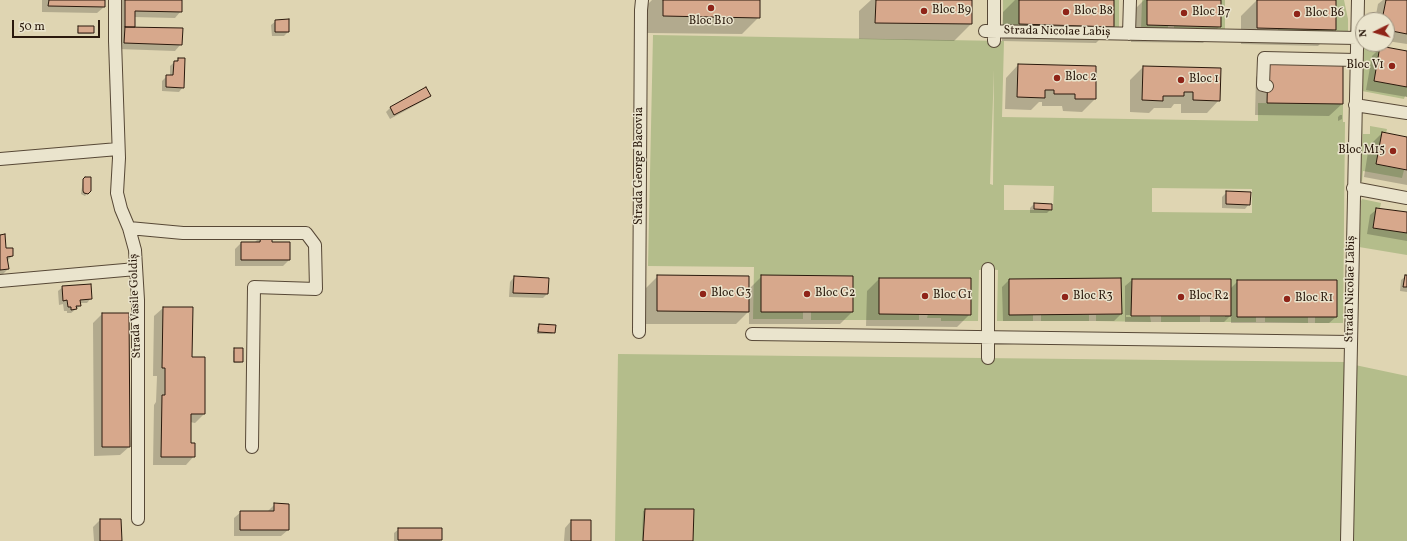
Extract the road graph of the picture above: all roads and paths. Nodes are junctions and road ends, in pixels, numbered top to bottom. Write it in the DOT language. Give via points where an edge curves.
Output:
graph roads {
  1 [pos="115,0"];
  2 [pos="642,0"];
  3 [pos="994,0"];
  4 [pos="1130,0"];
  5 [pos="1358,0"];
  6 [pos="1358,12"];
  7 [pos="1129,34"];
  8 [pos="1355,38"];
  9 [pos="1356,52"];
  10 [pos="1356,60"];
  11 [pos="1268,86"];
  12 [pos="1355,105"];
  13 [pos="1407,113"];
  14 [pos="118,149"];
  15 [pos="0,159"];
  16 [pos="1353,188"];
  17 [pos="1407,198"];
  18 [pos="129,228"];
  19 [pos="136,269"];
  20 [pos="988,270"];
  21 [pos="0,282"];
  22 [pos="639,332"];
  23 [pos="752,334"];
  24 [pos="988,337"];
  25 [pos="1350,342"];
  26 [pos="988,358"];
  27 [pos="252,447"];
  28 [pos="138,519"];
  29 [pos="1347,541"];
  1 -- 14 [label="street, Strada Vasile Goldiș"];
  2 -- 22 [label="street, Strada George Bacovia"];
  3 -- 7 [label="street, Strada Nicolae Labiș" via="991,34"];
  4 -- 7 [label="street"];
  5 -- 6 [label="street, Strada Nicolae Labiș"];
  7 -- 8 [label="street, Strada Nicolae Labiș"];
  9 -- 10 [label="street, Strada Nicolae Labiș"];
  10 -- 11 [label="street" via="1264,58 1263,86"];
  10 -- 12 [label="street, Strada Nicolae Labiș"];
  12 -- 13 [label="street"];
  12 -- 16 [label="street, Strada Nicolae Labiș"];
  14 -- 15 [label="street"];
  14 -- 18 [label="street, Strada Vasile Goldiș" via="117,193"];
  16 -- 17 [label="street"];
  16 -- 25 [label="street, Strada Nicolae Labiș"];
  18 -- 19 [label="street, Strada Vasile Goldiș" via="135,250"];
  18 -- 27 [label="street" via="184,233 306,233 315,245 316,289 254,287"];
  19 -- 21 [label="street"];
  19 -- 28 [label="street, Strada Vasile Goldiș"];
  20 -- 24 [label="street"];
  23 -- 24 [label="street"];
  24 -- 25 [label="street"];
  24 -- 26 [label="street"];
  25 -- 29 [label="street, Strada Nicolae Labiș"];
}
